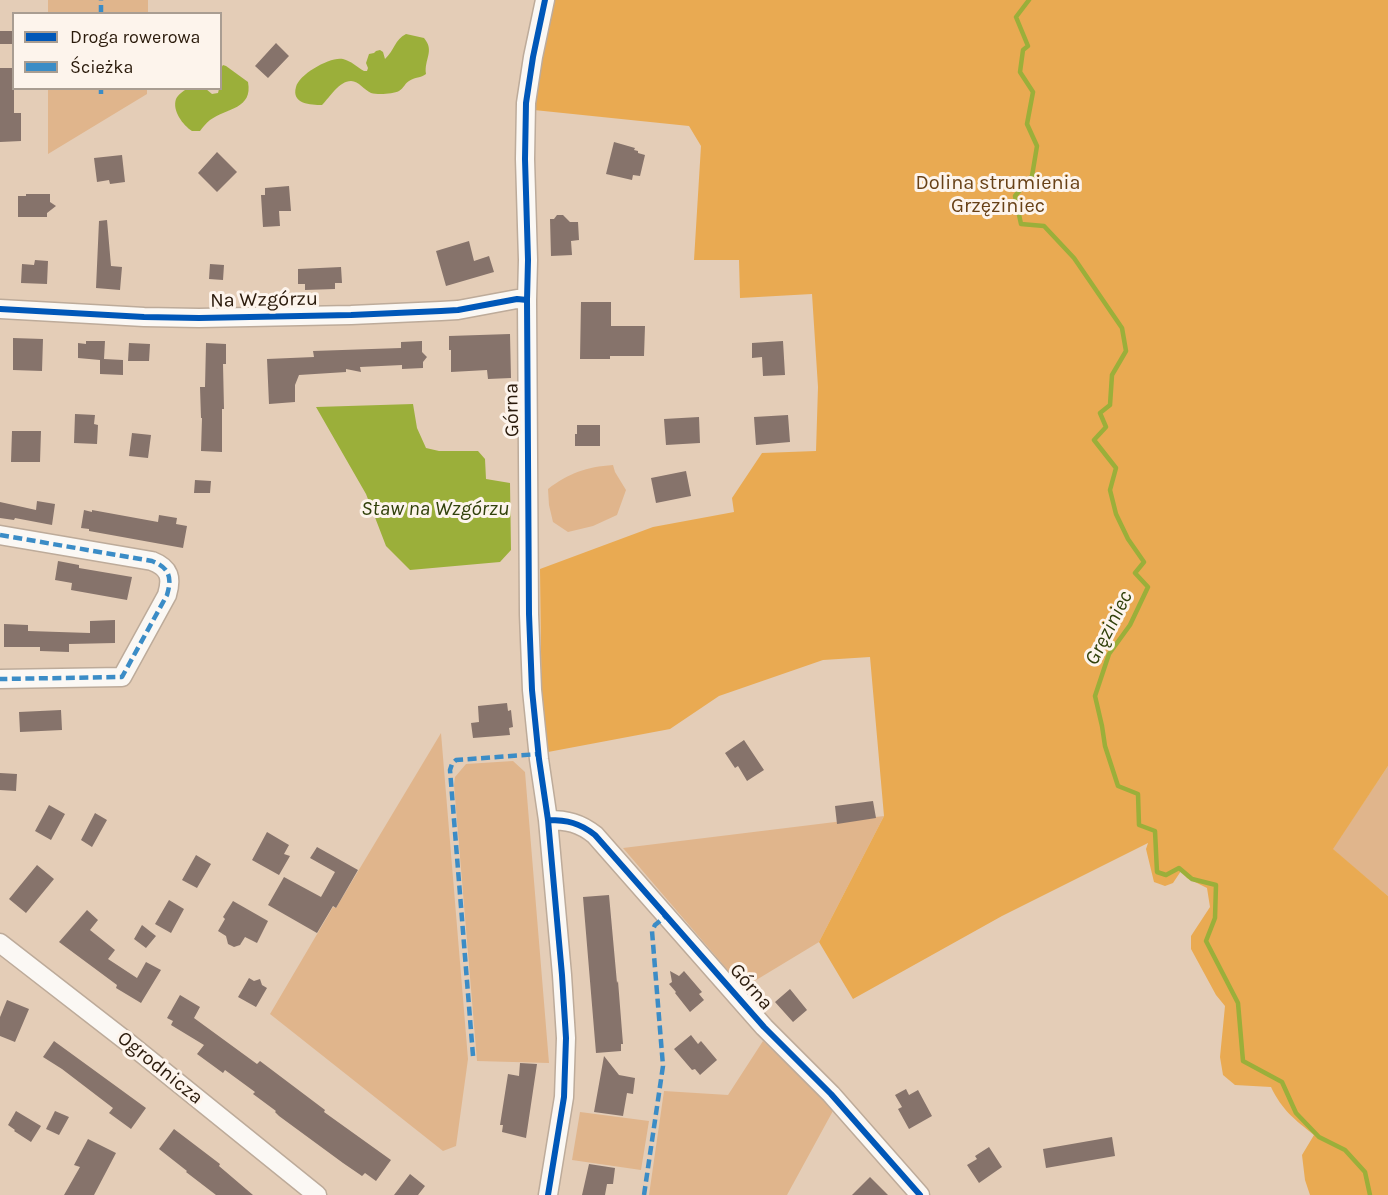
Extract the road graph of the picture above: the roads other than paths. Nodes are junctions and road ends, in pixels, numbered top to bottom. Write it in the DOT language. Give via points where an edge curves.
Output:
graph roads {
  1 [pos="545,0"];
  2 [pos="527,300"];
  3 [pos="0,309"];
  4 [pos="0,535"];
  5 [pos="0,679"];
  6 [pos="548,820"];
  7 [pos="0,943"];
  8 [pos="317,1195"];
  9 [pos="548,1195"];
  10 [pos="920,1195"];
  1 -- 2 [label="street, Górna" via="526,103"];
  2 -- 3 [label="street, Na Wzgórzu" via="441,311 210,318"];
  2 -- 6 [label="street, Górna" via="530,651"];
  4 -- 5 [label="street" via="152,561 166,569 170,587 122,677"];
  6 -- 9 [label="street, Górna" via="566,1058 564,1097"];
  6 -- 10 [label="street, Górna" via="570,821 595,835 764,1027 831,1094"];
  7 -- 8 [label="street, Ogrodnicza"];
}
